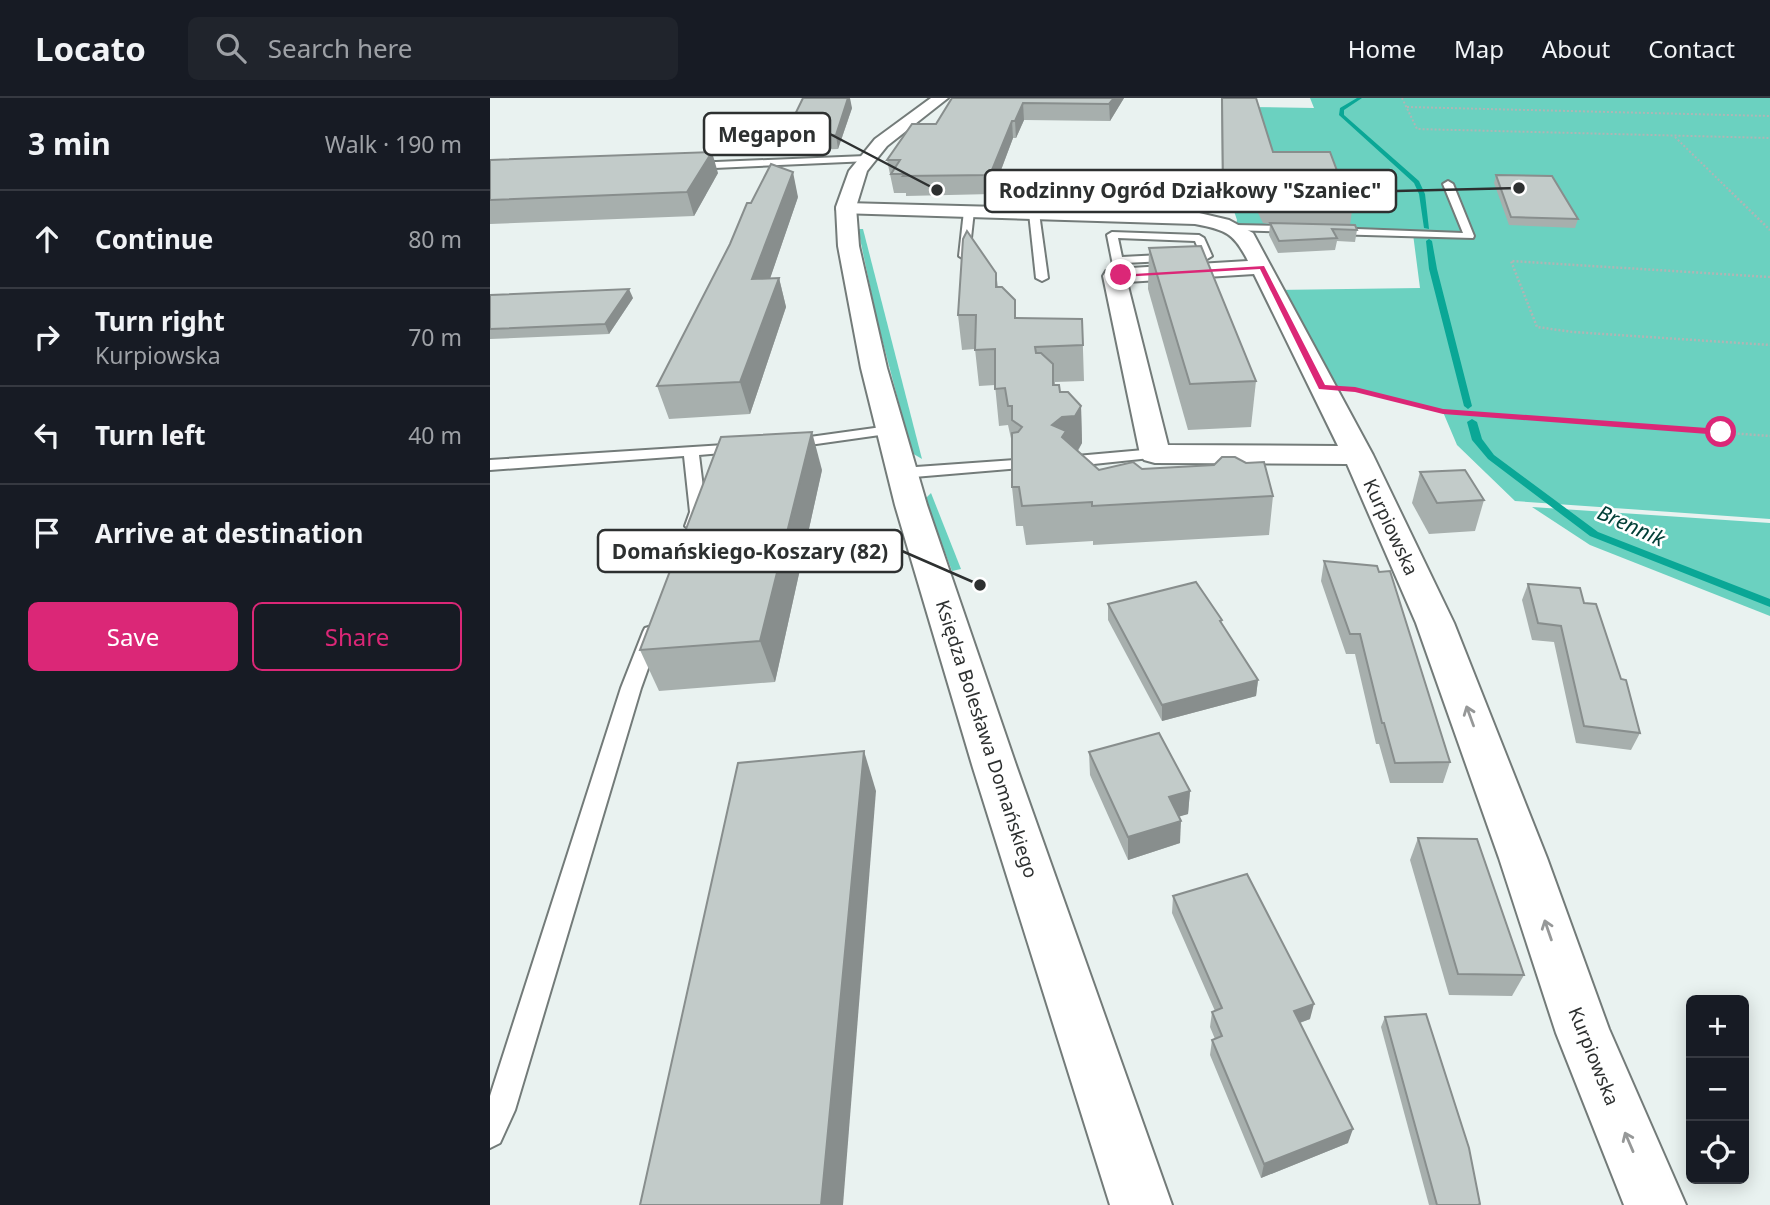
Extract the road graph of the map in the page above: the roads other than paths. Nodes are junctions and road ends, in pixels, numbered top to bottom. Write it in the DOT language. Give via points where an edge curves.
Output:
graph roads {
  1 [pos="941,98"];
  2 [pos="866,159"];
  3 [pos="687,167"];
  4 [pos="1448,184"];
  5 [pos="846,209"];
  6 [pos="969,211"];
  7 [pos="1034,214"];
  8 [pos="1234,228"];
  9 [pos="1307,230"];
  10 [pos="1320,230"];
  11 [pos="962,267"];
  12 [pos="1262,267"];
  13 [pos="1119,268"];
  14 [pos="1042,278"];
  15 [pos="889,430"];
  16 [pos="691,451"];
  17 [pos="1155,454"];
  18 [pos="1358,455"];
  19 [pos="1065,462"];
  20 [pos="490,465"];
  21 [pos="1015,465"];
  22 [pos="902,473"];
  23 [pos="683,550"];
  24 [pos="660,613"];
  25 [pos="490,1133"];
  26 [pos="1141,1205"];
  27 [pos="1656,1205"];
  1 -- 2 [label="street, Księdza Bolesława Domańskiego" via="886,137"];
  2 -- 3 [label="lane"];
  2 -- 5 [label="street, Księdza Bolesława Domańskiego" via="853,182"];
  4 -- 10 [label="lane" via="1469,236"];
  5 -- 6 [label="street"];
  5 -- 15 [label="street, Księdza Bolesława Domańskiego" via="867,343"];
  6 -- 7 [label="street"];
  6 -- 11 [label="lane"];
  7 -- 8 [label="street" via="1195,218"];
  7 -- 14 [label="lane"];
  8 -- 9 [label="lane"];
  8 -- 12 [label="street, Kurpiowska" via="1246,237"];
  12 -- 13 [label="street"];
  12 -- 18 [label="street, Kurpiowska"];
  13 -- 13 [label="lane" via="1112,235 1199,238 1207,256"];
  13 -- 17 [label="street" via="1115,276"];
  15 -- 16 [label="lane"];
  15 -- 22 [label="street, Księdza Bolesława Domańskiego"];
  16 -- 20 [label="lane"];
  16 -- 23 [label="lane" via="698,512"];
  17 -- 18 [label="street"];
  17 -- 19 [label="lane"];
  27 -- 18 [label="street, Kurpiowska, one-way" via="1583,1034 1435,623"];
  21 -- 22 [label="lane"];
  22 -- 26 [label="street, Księdza Bolesława Domańskiego"];
  24 -- 25 [label="lane" via="631,688"];
}
